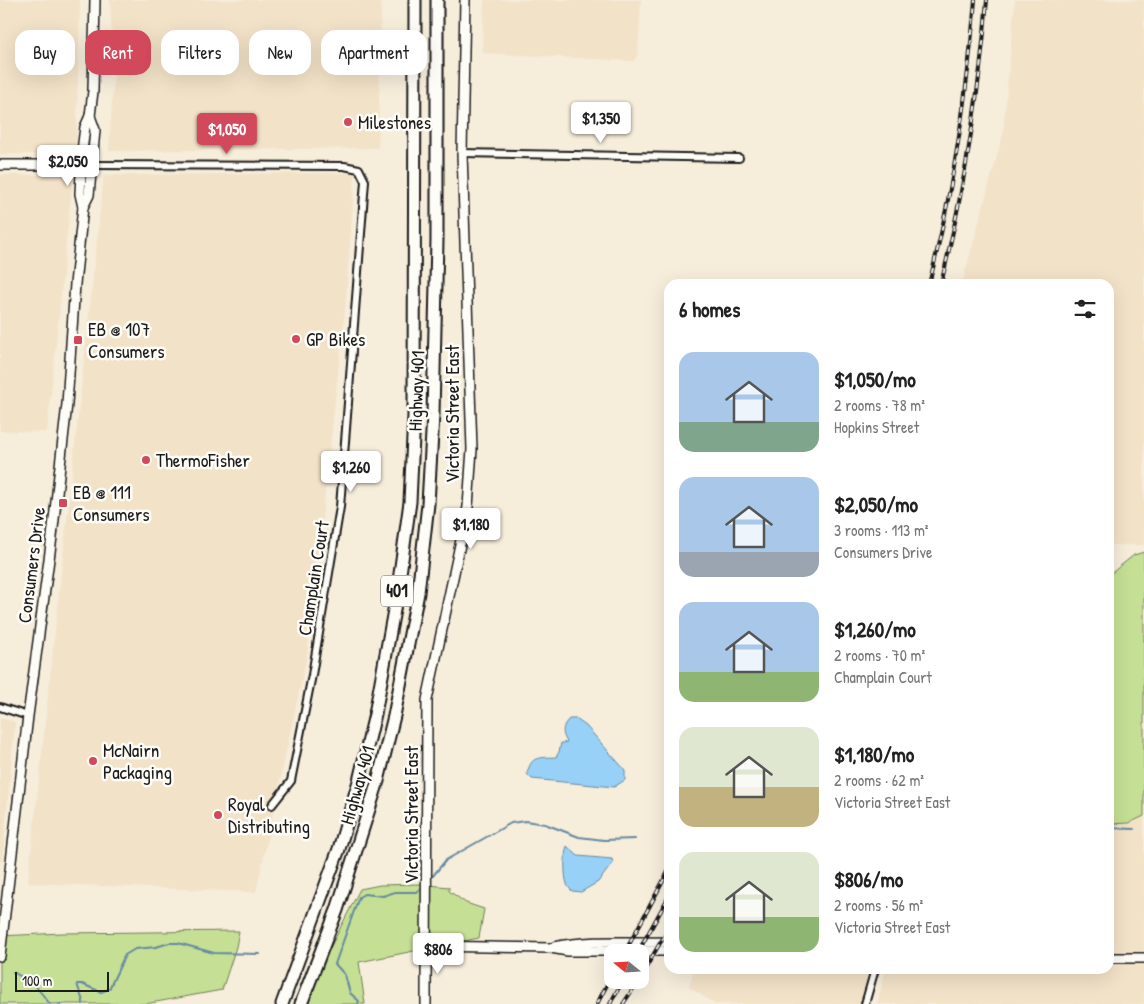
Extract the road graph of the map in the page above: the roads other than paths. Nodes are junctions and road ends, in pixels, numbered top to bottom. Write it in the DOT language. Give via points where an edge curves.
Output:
graph roads {
  1 [pos="95,0"];
  2 [pos="415,0"];
  3 [pos="437,0"];
  4 [pos="465,0"];
  5 [pos="90,116"];
  6 [pos="462,153"];
  7 [pos="739,158"];
  8 [pos="0,165"];
  9 [pos="82,165"];
  10 [pos="92,165"];
  11 [pos="83,207"];
  12 [pos="0,707"];
  13 [pos="28,716"];
  14 [pos="272,805"];
  15 [pos="664,942"];
  16 [pos="427,946"];
  17 [pos="551,948"];
  18 [pos="664,951"];
  19 [pos="0,956"];
  20 [pos="1114,958"];
  21 [pos="1144,958"];
  22 [pos="874,974"];
  23 [pos="282,1004"];
  24 [pos="301,1004"];
  25 [pos="426,1004"];
  26 [pos="865,1004"];
  1 -- 5 [label="main road, Consumers Drive"];
  2 -- 23 [label="highway, Highway 401 / 401" via="414,414 410,502 398,588 359,781"];
  3 -- 24 [label="highway, Highway 401 / 401" via="433,415 418,593 378,780 337,910"];
  4 -- 6 [label="main road, Victoria Street East"];
  5 -- 9 [label="main road, Consumers Drive" via="85,127"];
  5 -- 10 [label="main road, Consumers Drive" via="95,130"];
  6 -- 7 [label="street"];
  6 -- 16 [label="main road, Victoria Street East" via="472,449 468,507 427,700"];
  8 -- 9 [label="main road"];
  9 -- 10 [label="street"];
  9 -- 11 [label="main road, Consumers Drive" via="80,194"];
  10 -- 11 [label="main road, Consumers Drive" via="89,195"];
  10 -- 14 [label="street, Champlain Court" via="344,166 359,170 364,181 340,507 291,781"];
  11 -- 13 [label="main road, Consumers Drive" via="67,404"];
  12 -- 13 [label="street"];
  13 -- 19 [label="main road, Consumers Drive"];
  15 -- 17 [label="main road" via="568,944"];
  16 -- 17 [label="main road"];
  16 -- 25 [label="main road, Victoria Street East"];
  17 -- 18 [label="main road" via="568,951"];
  20 -- 21 [label="main road"];
  22 -- 26 [label="street"];
}
